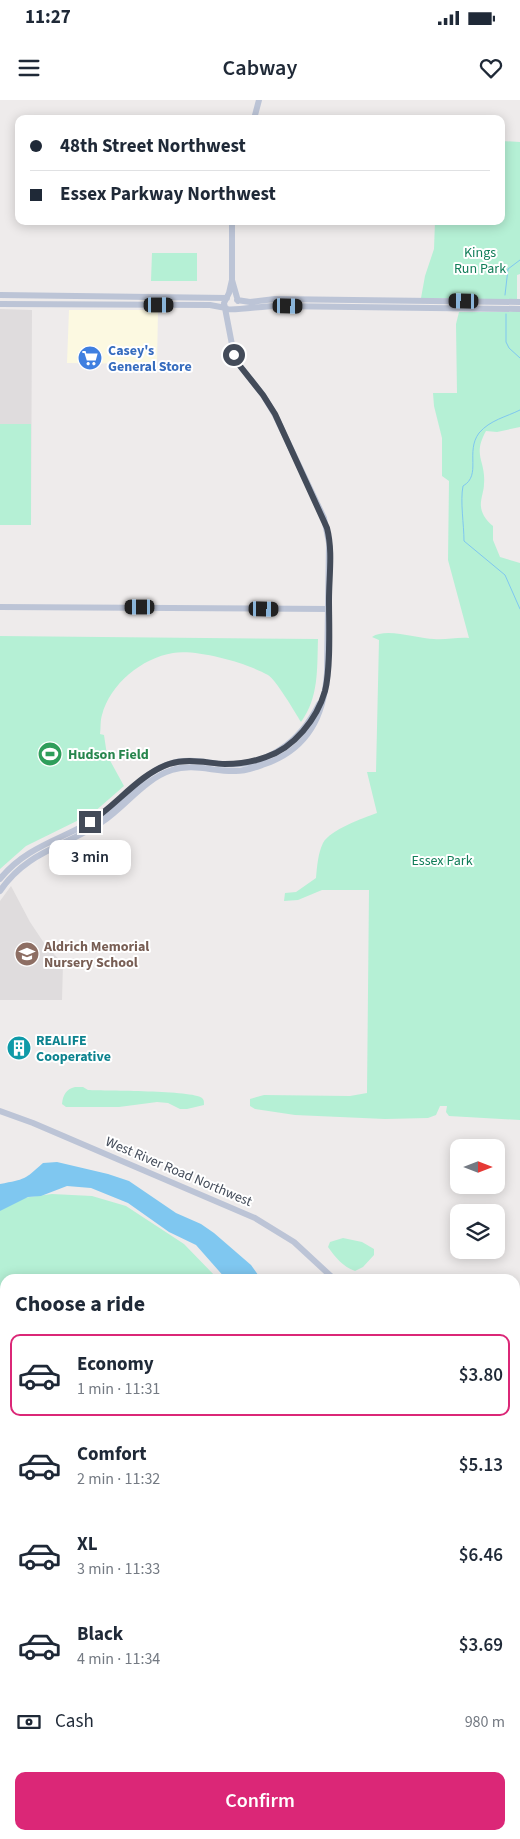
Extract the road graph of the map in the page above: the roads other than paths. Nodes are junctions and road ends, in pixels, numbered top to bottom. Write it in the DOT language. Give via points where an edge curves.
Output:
graph roads {
  1 [pos="259,100"];
  2 [pos="255,115"];
  3 [pos="232,225"];
  4 [pos="232,280"];
  5 [pos="0,295"];
  6 [pos="89,296"];
  7 [pos="227,298"];
  8 [pos="237,299"];
  9 [pos="414,300"];
  10 [pos="520,302"];
  11 [pos="0,304"];
  12 [pos="66,304"];
  13 [pos="226,308"];
  14 [pos="380,308"];
  15 [pos="235,309"];
  16 [pos="520,309"];
  17 [pos="230,328"];
  18 [pos="0,607"];
  19 [pos="329,609"];
  20 [pos="325,692"];
  21 [pos="0,879"];
  22 [pos="0,891"];
  23 [pos="0,1111"];
  24 [pos="329,1274"];
  1 -- 2 [label="street"];
  3 -- 4 [label="street"];
  4 -- 7 [label="street"];
  4 -- 8 [label="street"];
  5 -- 6 [label="street"];
  6 -- 7 [label="street"];
  6 -- 12 [label="street"];
  7 -- 8 [label="street"];
  7 -- 13 [label="street"];
  8 -- 9 [label="street" via="250,302 275,299"];
  8 -- 15 [label="street"];
  9 -- 10 [label="street"];
  9 -- 14 [label="street"];
  11 -- 12 [label="street"];
  12 -- 13 [label="street" via="216,305"];
  13 -- 15 [label="street"];
  13 -- 17 [label="street"];
  14 -- 15 [label="street" via="274,306"];
  14 -- 16 [label="street"];
  15 -- 17 [label="street"];
  17 -- 19 [label="street" via="237,361 275,414 326,523 330,542"];
  18 -- 19 [label="street"];
  19 -- 20 [label="street"];
  20 -- 21 [label="street" via="303,731 278,752 244,764 188,761 159,768 100,816 27,854"];
  20 -- 22 [label="street" via="311,730 280,758 243,770 193,767 164,773 102,822 31,859"];
  23 -- 24 [label="street, West River Road Northwest" via="255,1218 294,1242"];
}
